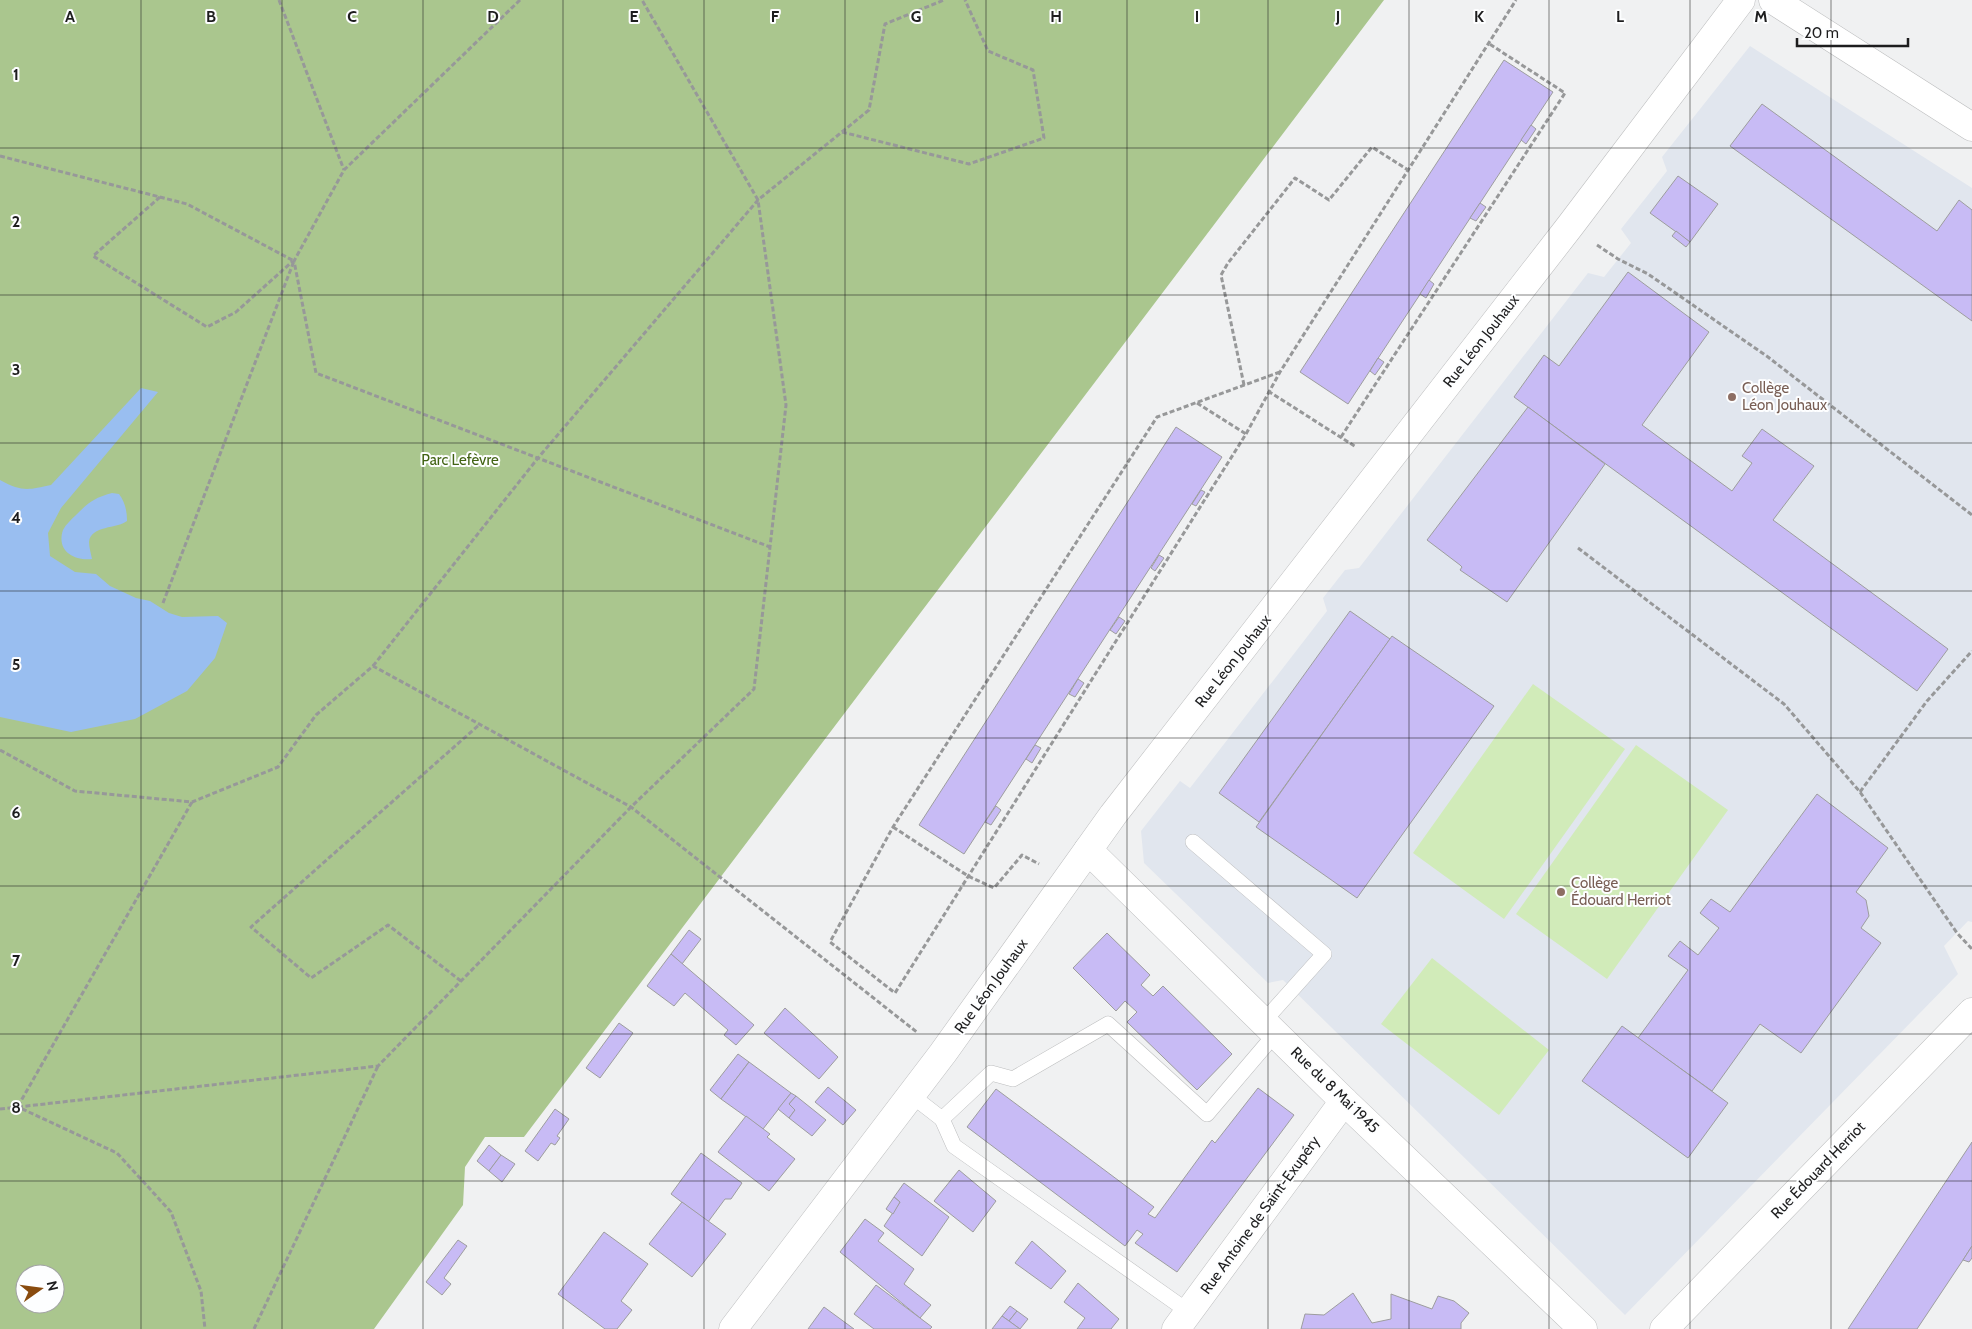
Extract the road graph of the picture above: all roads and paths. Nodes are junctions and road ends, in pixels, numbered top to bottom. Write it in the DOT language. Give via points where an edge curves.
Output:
graph roads {
  1 [pos="279,0"];
  2 [pos="520,0"];
  3 [pos="642,0"];
  4 [pos="944,0"];
  5 [pos="965,0"];
  6 [pos="1516,0"];
  7 [pos="1741,0"];
  8 [pos="1773,0"];
  9 [pos="1488,43"];
  10 [pos="1972,127"];
  11 [pos="842,132"];
  12 [pos="0,156"];
  13 [pos="344,170"];
  14 [pos="1408,170"];
  15 [pos="160,197"];
  16 [pos="758,200"];
  17 [pos="1570,226"];
  18 [pos="294,261"];
  19 [pos="1280,372"];
  20 [pos="1244,385"];
  21 [pos="1268,391"];
  22 [pos="1197,402"];
  23 [pos="1246,434"];
  24 [pos="1341,437"];
  25 [pos="1360,450"];
  26 [pos="538,458"];
  27 [pos="1972,515"];
  28 [pos="770,547"];
  29 [pos="1578,548"];
  30 [pos="163,603"];
  31 [pos="1972,651"];
  32 [pos="373,666"];
  33 [pos="480,724"];
  34 [pos="0,750"];
  35 [pos="1860,792"];
  36 [pos="192,802"];
  37 [pos="630,807"];
  38 [pos="893,827"];
  39 [pos="1193,842"];
  40 [pos="1088,850"];
  41 [pos="968,876"];
  42 [pos="1068,880"];
  43 [pos="1972,949"];
  44 [pos="461,981"];
  45 [pos="1972,1012"];
  46 [pos="1270,1027"];
  47 [pos="943,1053"];
  48 [pos="378,1066"];
  49 [pos="911,1095"];
  50 [pos="1344,1101"];
  51 [pos="18,1107"];
  52 [pos="0,1109"];
  53 [pos="942,1119"];
  54 [pos="1182,1320"];
  55 [pos="205,1329"];
  56 [pos="254,1329"];
  57 [pos="733,1329"];
  58 [pos="1583,1329"];
  59 [pos="1664,1329"];
  1 -- 13 [label="path"];
  2 -- 13 [label="path"];
  3 -- 16 [label="path"];
  4 -- 11 [label="path" via="885,24 869,110"];
  5 -- 11 [label="path" via="988,51 1033,70 1044,138 969,164"];
  6 -- 9 [label="path"];
  7 -- 17 [label="street, Rue Léon Jouhaux"];
  8 -- 10 [label="street"];
  9 -- 14 [label="path"];
  9 -- 24 [label="path" via="1566,93"];
  11 -- 16 [label="path"];
  12 -- 15 [label="path"];
  13 -- 18 [label="path"];
  14 -- 19 [label="path"];
  14 -- 20 [label="path" via="1372,147 1329,200 1294,178 1228,263 1221,275"];
  15 -- 18 [label="path" via="187,204"];
  15 -- 18 [label="path" via="93,256 206,327 236,312"];
  16 -- 26 [label="path"];
  16 -- 28 [label="path" via="786,405"];
  17 -- 27 [label="path" via="1618,259 1648,274 1768,357"];
  17 -- 40 [label="street, Rue Léon Jouhaux"];
  18 -- 26 [label="path" via="316,373"];
  18 -- 30 [label="path"];
  19 -- 20 [label="path"];
  19 -- 21 [label="path"];
  20 -- 22 [label="path"];
  21 -- 23 [label="path"];
  21 -- 24 [label="path"];
  22 -- 23 [label="path"];
  22 -- 38 [label="path" via="1157,417"];
  23 -- 41 [label="path"];
  24 -- 25 [label="path"];
  26 -- 28 [label="path"];
  26 -- 32 [label="path"];
  28 -- 37 [label="path" via="754,689"];
  29 -- 35 [label="path" via="1784,704"];
  31 -- 35 [label="path" via="1927,701"];
  32 -- 33 [label="path"];
  32 -- 36 [label="path" via="316,715 278,767"];
  33 -- 37 [label="path"];
  33 -- 44 [label="path" via="250,928 311,978 388,925"];
  34 -- 36 [label="path" via="75,791"];
  35 -- 43 [label="path" via="1957,933"];
  36 -- 51 [label="path"];
  37 -- 44 [label="path"];
  37 -- 47 [label="path"];
  38 -- 41 [label="path"];
  38 -- 41 [label="path" via="830,942 895,993"];
  39 -- 46 [label="lane" via="1324,954"];
  40 -- 42 [label="street, Rue Léon Jouhaux"];
  40 -- 46 [label="street, Rue du 8 Mai 1945"];
  41 -- 42 [label="path" via="994,888 1022,856"];
  42 -- 47 [label="street, Rue Léon Jouhaux"];
  44 -- 48 [label="path"];
  45 -- 59 [label="street, Rue Édouard Herriot"];
  46 -- 50 [label="street, Rue du 8 Mai 1945"];
  46 -- 53 [label="lane" via="1207,1114 1108,1024 1013,1079 991,1074"];
  47 -- 49 [label="street, Rue Léon Jouhaux"];
  48 -- 51 [label="path"];
  48 -- 56 [label="path"];
  49 -- 53 [label="lane"];
  49 -- 57 [label="street, Rue Léon Jouhaux"];
  50 -- 54 [label="street, Rue Antoine de Saint-Exupéry"];
  50 -- 58 [label="street, Rue du 8 Mai 1945"];
  51 -- 52 [label="path"];
  51 -- 55 [label="path" via="116,1153 171,1212 202,1291"];
  53 -- 54 [label="lane" via="954,1146"];
}
